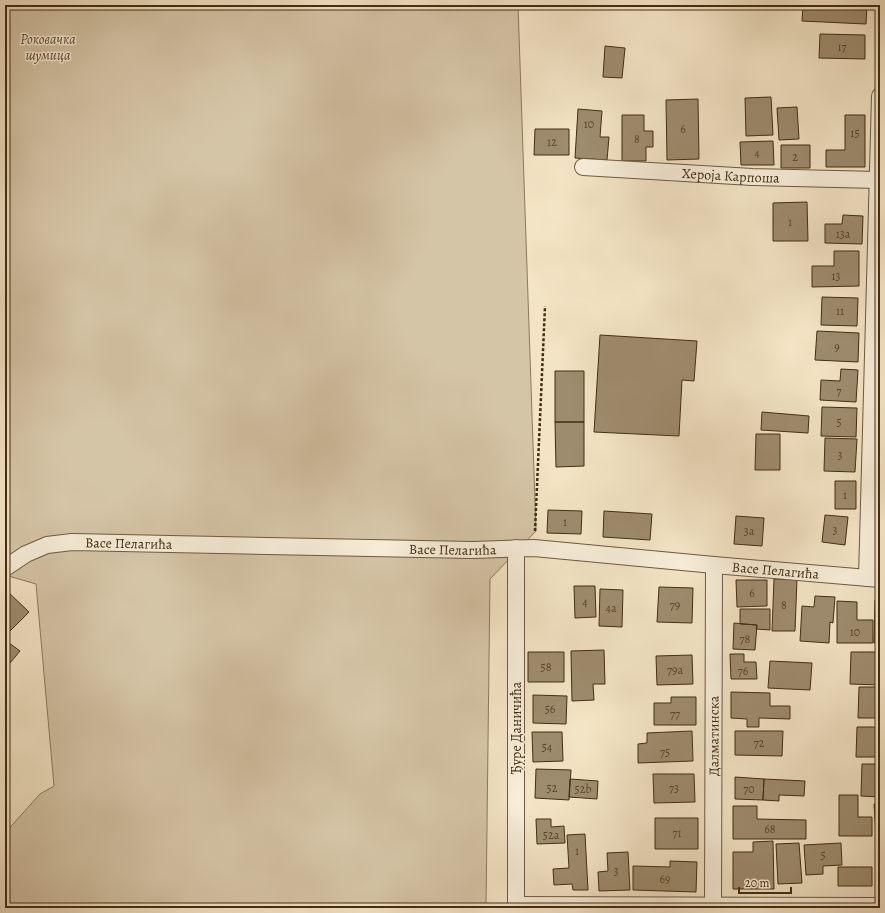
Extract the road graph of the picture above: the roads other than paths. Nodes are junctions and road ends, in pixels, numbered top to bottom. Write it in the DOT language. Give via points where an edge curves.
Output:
graph roads {
  1 [pos="880,96"];
  2 [pos="583,167"];
  3 [pos="878,180"];
  4 [pos="516,548"];
  5 [pos="714,565"];
  6 [pos="5,568"];
  7 [pos="874,579"];
  8 [pos="880,906"];
  9 [pos="516,907"];
  10 [pos="713,907"];
  1 -- 3 [label="street"];
  2 -- 3 [label="street, Хероја Карпоша" via="752,177"];
  3 -- 7 [label="street"];
  4 -- 5 [label="street, Васе Пелагића"];
  4 -- 6 [label="street, Васе Пелагића" via="465,550 72,542 47,545 26,554"];
  4 -- 9 [label="street, Ђуре Даничића"];
  5 -- 7 [label="street, Васе Пелагића"];
  5 -- 10 [label="street, Далматинска"];
  8 -- 10 [label="street"];
  9 -- 10 [label="street"];
}
